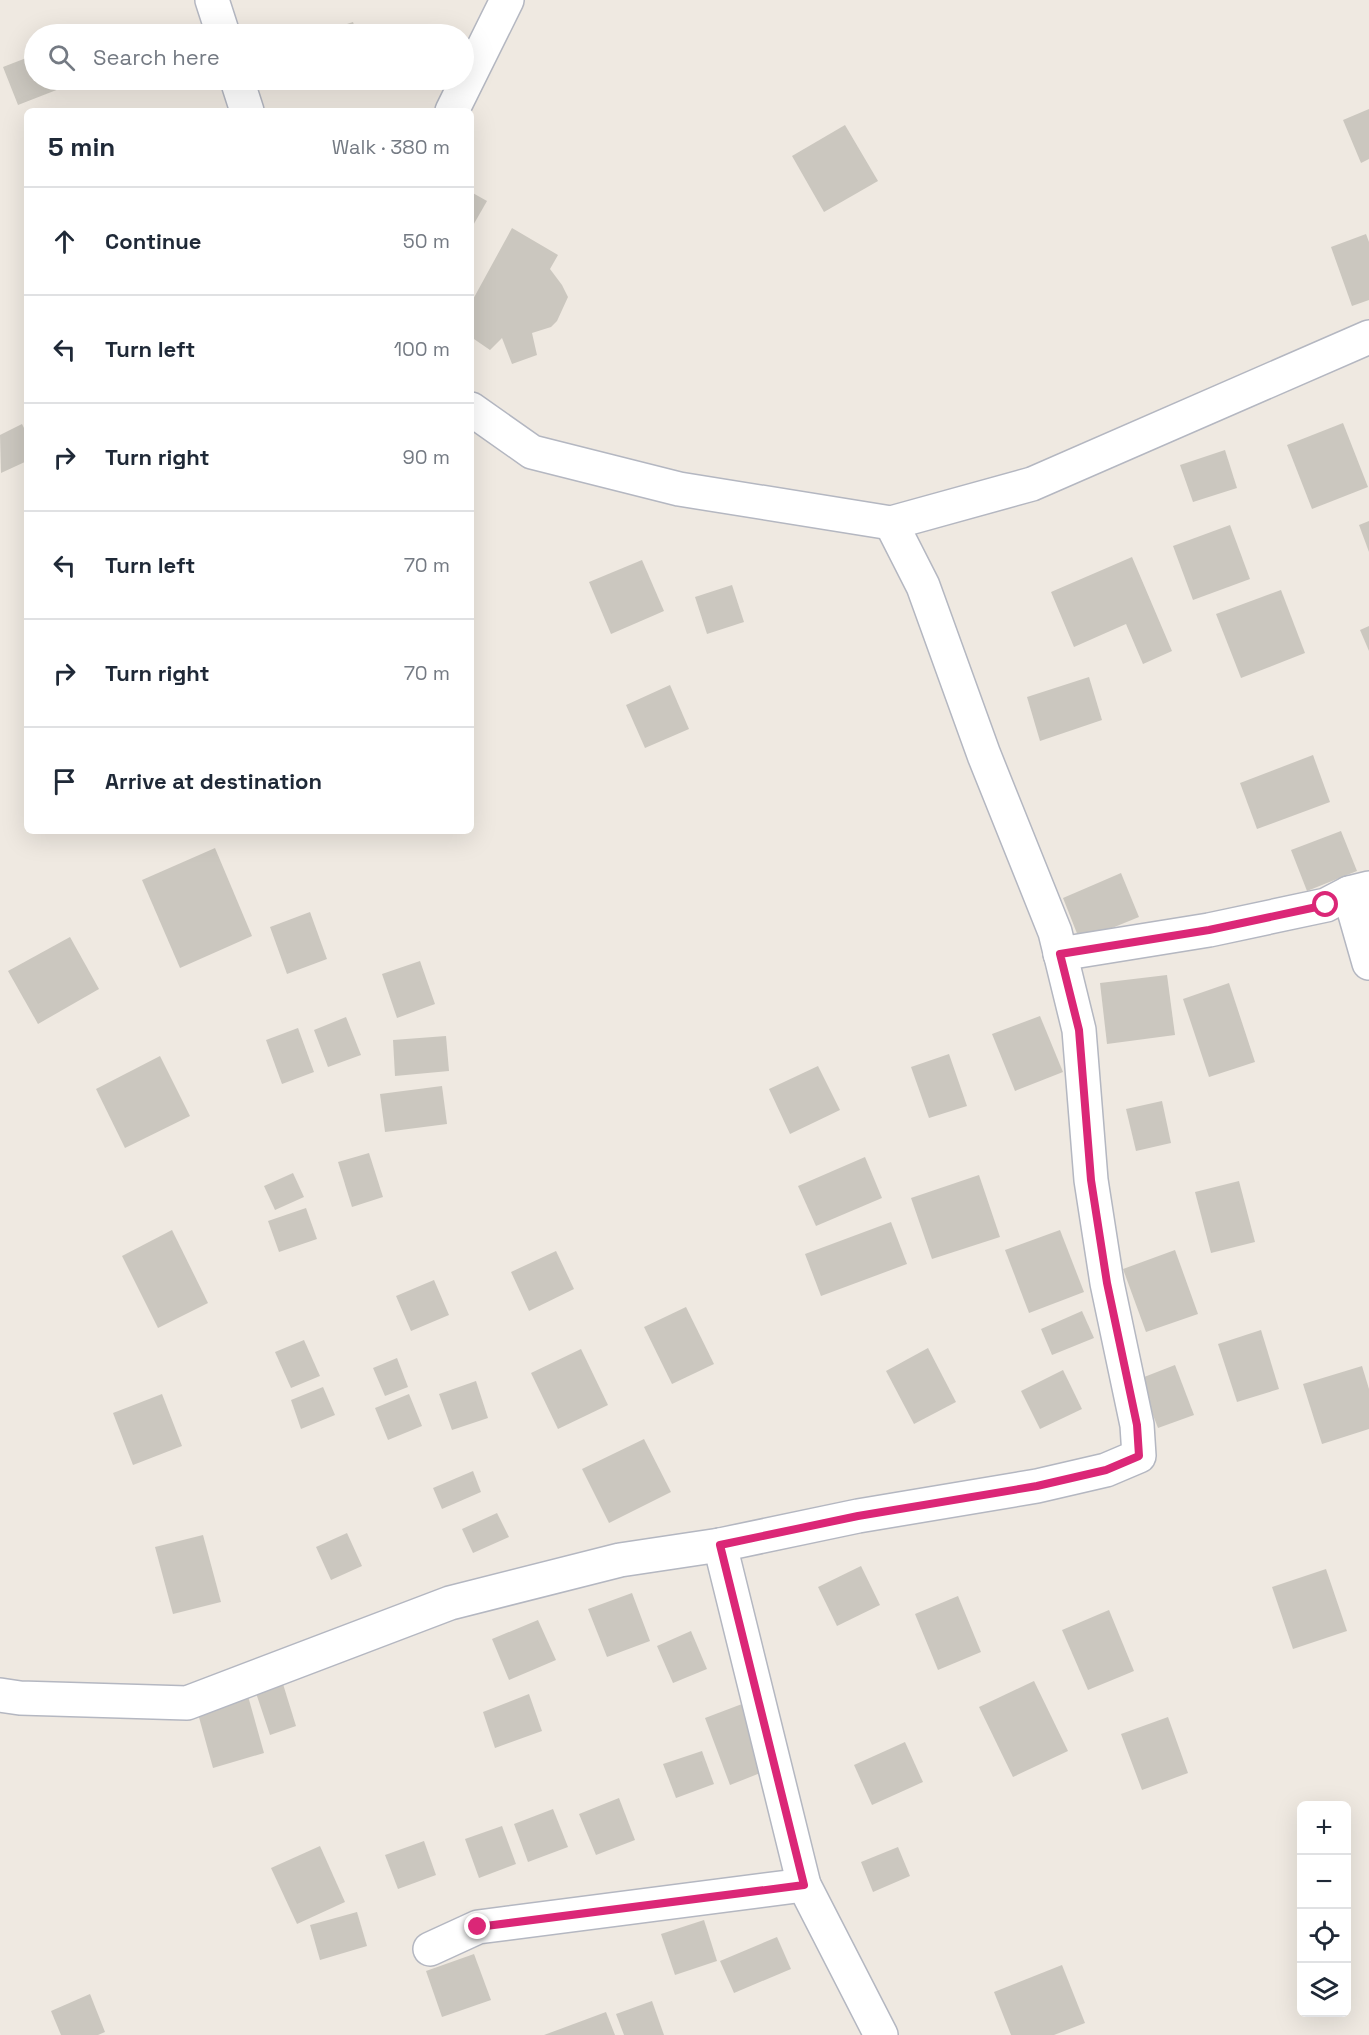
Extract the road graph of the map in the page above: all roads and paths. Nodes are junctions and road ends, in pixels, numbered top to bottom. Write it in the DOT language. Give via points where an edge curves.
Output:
graph roads {
  1 [pos="212,0"];
  2 [pos="507,0"];
  3 [pos="220,24"];
  4 [pos="474,67"];
  5 [pos="240,90"];
  6 [pos="462,90"];
  7 [pos="246,108"];
  8 [pos="453,108"];
  9 [pos="1369,337"];
  10 [pos="474,411"];
  11 [pos="891,523"];
  12 [pos="1359,891"];
  13 [pos="1060,954"];
  14 [pos="1369,963"];
  15 [pos="720,1545"];
  16 [pos="0,1695"];
  17 [pos="804,1885"];
  18 [pos="430,1949"];
  19 [pos="881,2035"];
  1 -- 3 [label="street"];
  2 -- 4 [label="street"];
  5 -- 7 [label="street"];
  6 -- 8 [label="street"];
  9 -- 11 [label="street" via="1032,484"];
  10 -- 11 [label="street" via="532,452 679,489"];
  11 -- 13 [label="street" via="923,586"];
  12 -- 13 [label="street" via="1326,905 1219,928"];
  12 -- 14 [label="street"];
  13 -- 15 [label="street" via="1079,1030 1091,1180 1107,1283 1137,1425 1139,1456 1106,1470 1037,1486 858,1516"];
  15 -- 16 [label="street" via="620,1560 450,1603 187,1703"];
  15 -- 17 [label="street"];
  17 -- 18 [label="street" via="478,1927"];
  17 -- 19 [label="street"];
}
